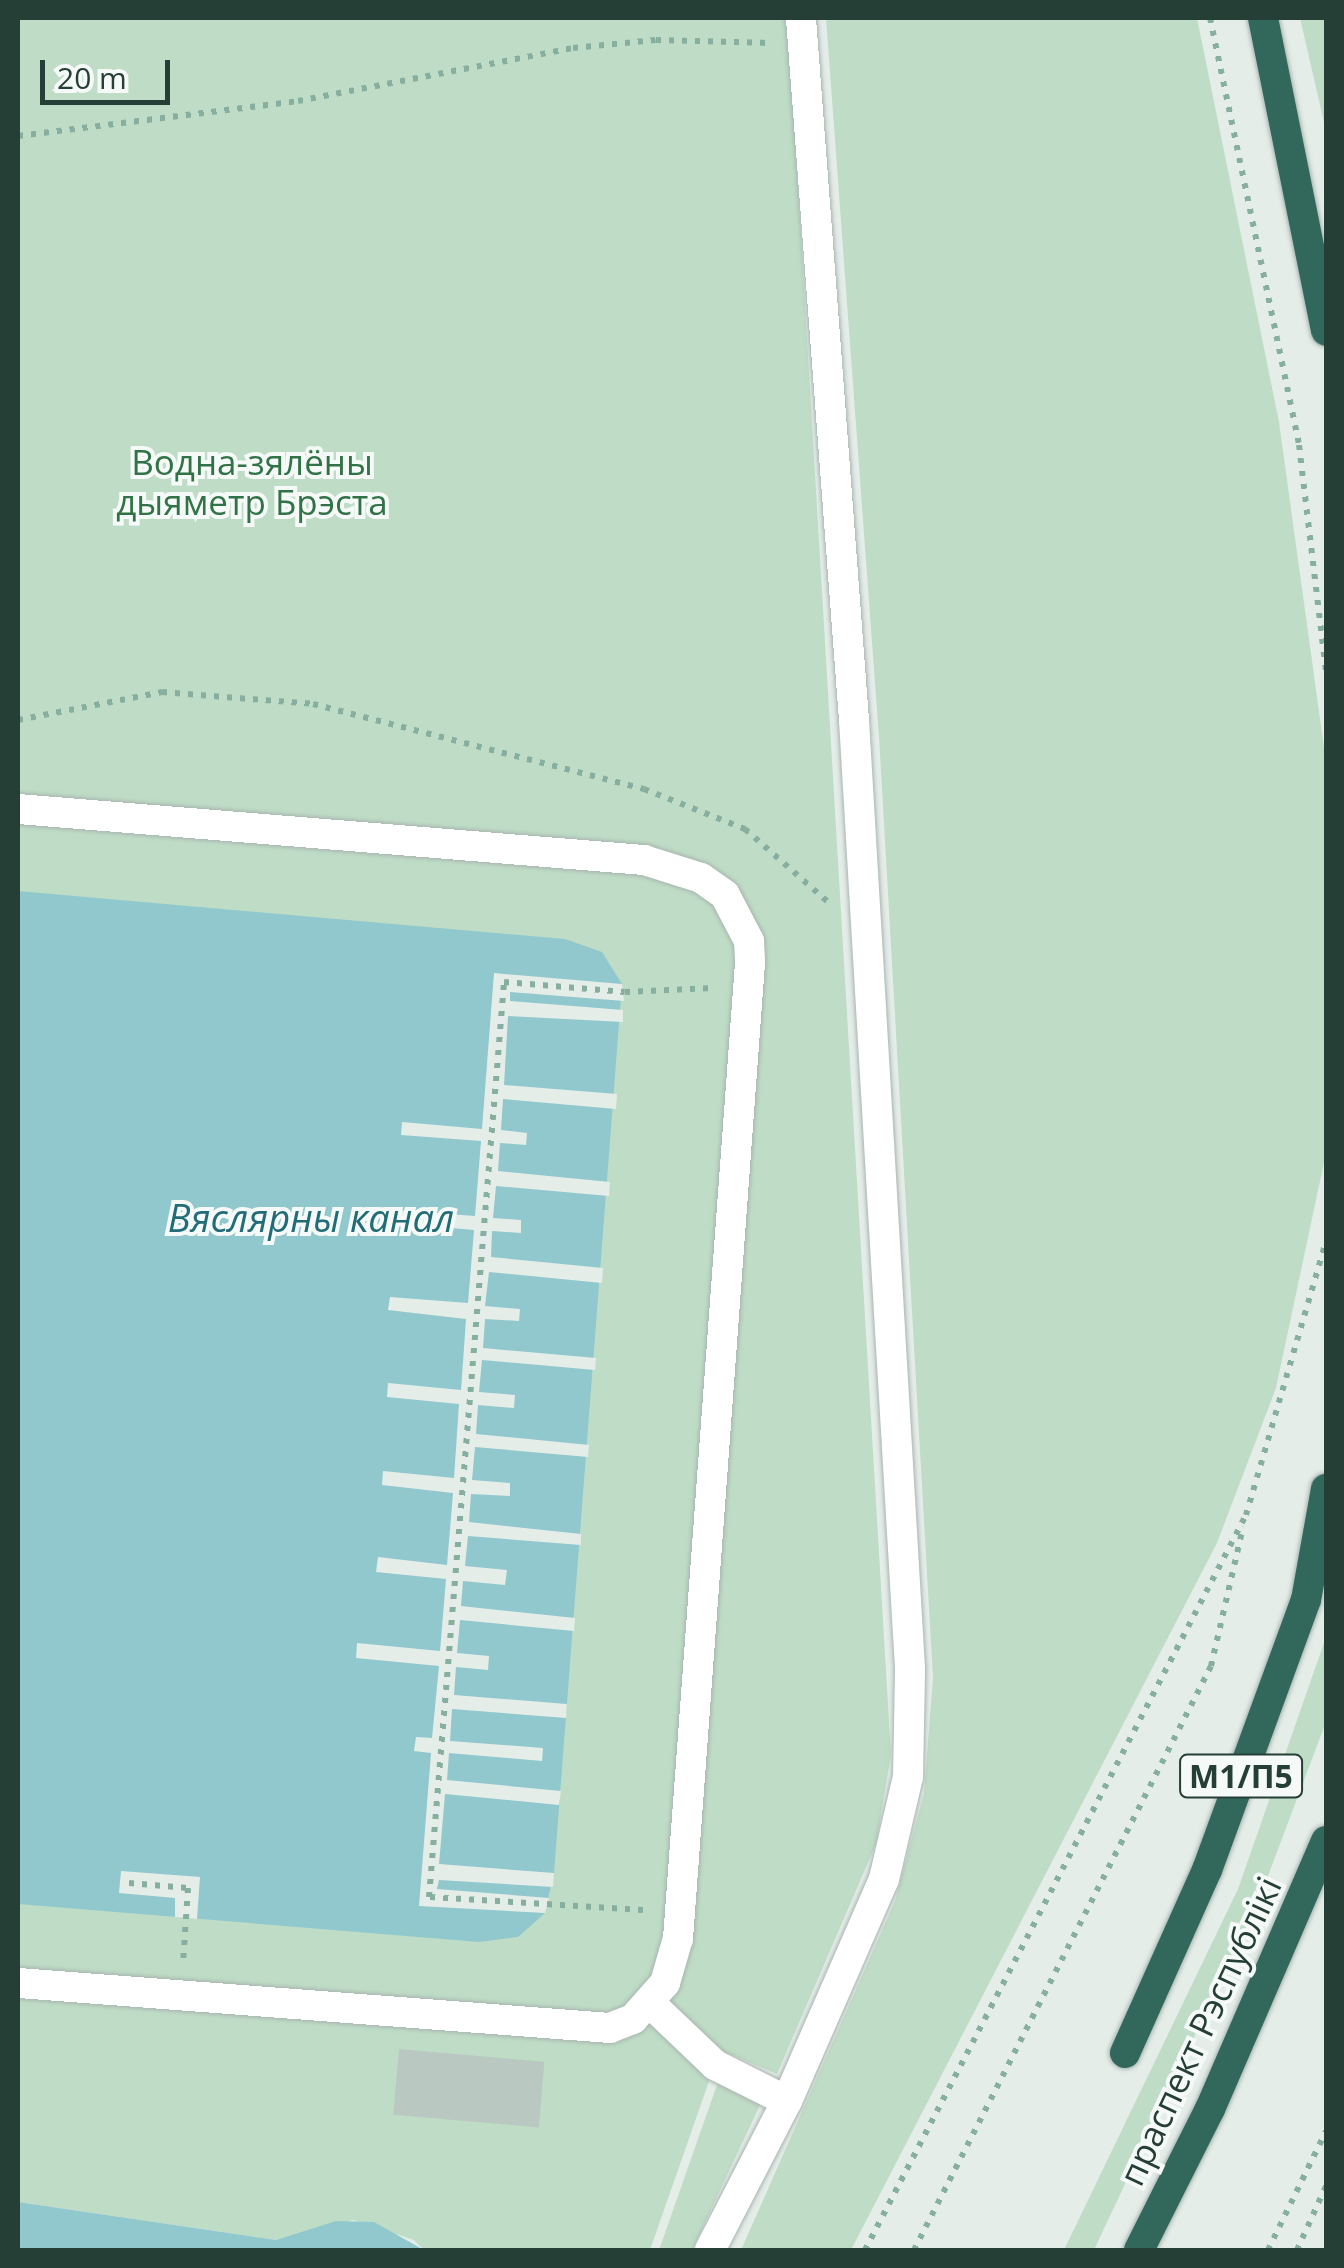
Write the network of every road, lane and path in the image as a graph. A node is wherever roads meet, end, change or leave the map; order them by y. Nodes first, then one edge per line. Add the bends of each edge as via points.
1 (1210, 18) edge
2 (1263, 18) edge
3 (802, 31) edge
4 (18, 136) edge
5 (1326, 332) edge
6 (1326, 671) edge
7 (18, 720) edge
8 (18, 810) edge
9 (867, 935) junction
10 (678, 985) dead end
11 (1326, 1240) edge
12 (1326, 1489) edge
13 (1246, 1515) junction
14 (1326, 1842) edge
15 (129, 1883) dead end
16 (605, 1907) dead end
17 (186, 1922) dead end
18 (18, 1983) edge
19 (650, 2003) junction
20 (1125, 2053) dead end
21 (787, 2100) junction
22 (1326, 2131) edge
23 (1326, 2186) edge
24 (710, 2250) edge
25 (865, 2250) edge
26 (914, 2250) edge
27 (1139, 2250) edge
28 (1268, 2250) edge
29 (1297, 2250) edge

1 - 6 path via 1299,445
2 - 5 highway
3 - 4 path via 573,48 298,101
3 - 9 lane
7 - 9 path via 162,692 313,704 644,789 745,829
8 - 19 lane via 644,860 702,878 740,918 750,963 678,1938 665,1983
9 - 21 lane via 909,1650 908,1777 884,1880
10 - 16 path via 625,992 504,982 429,1897
11 - 13 path
12 - 20 highway, праспект Рэспублікі / М1/П5 via 1306,1600 1207,1870
13 - 25 path
13 - 26 path via 1211,1666
14 - 27 highway, праспект Рэспублікі / М1/П5 via 1210,2109
15 - 17 path via 188,1888
18 - 19 lane via 579,2028 610,2028
19 - 21 lane via 715,2065
21 - 24 lane
22 - 28 path
23 - 29 path

